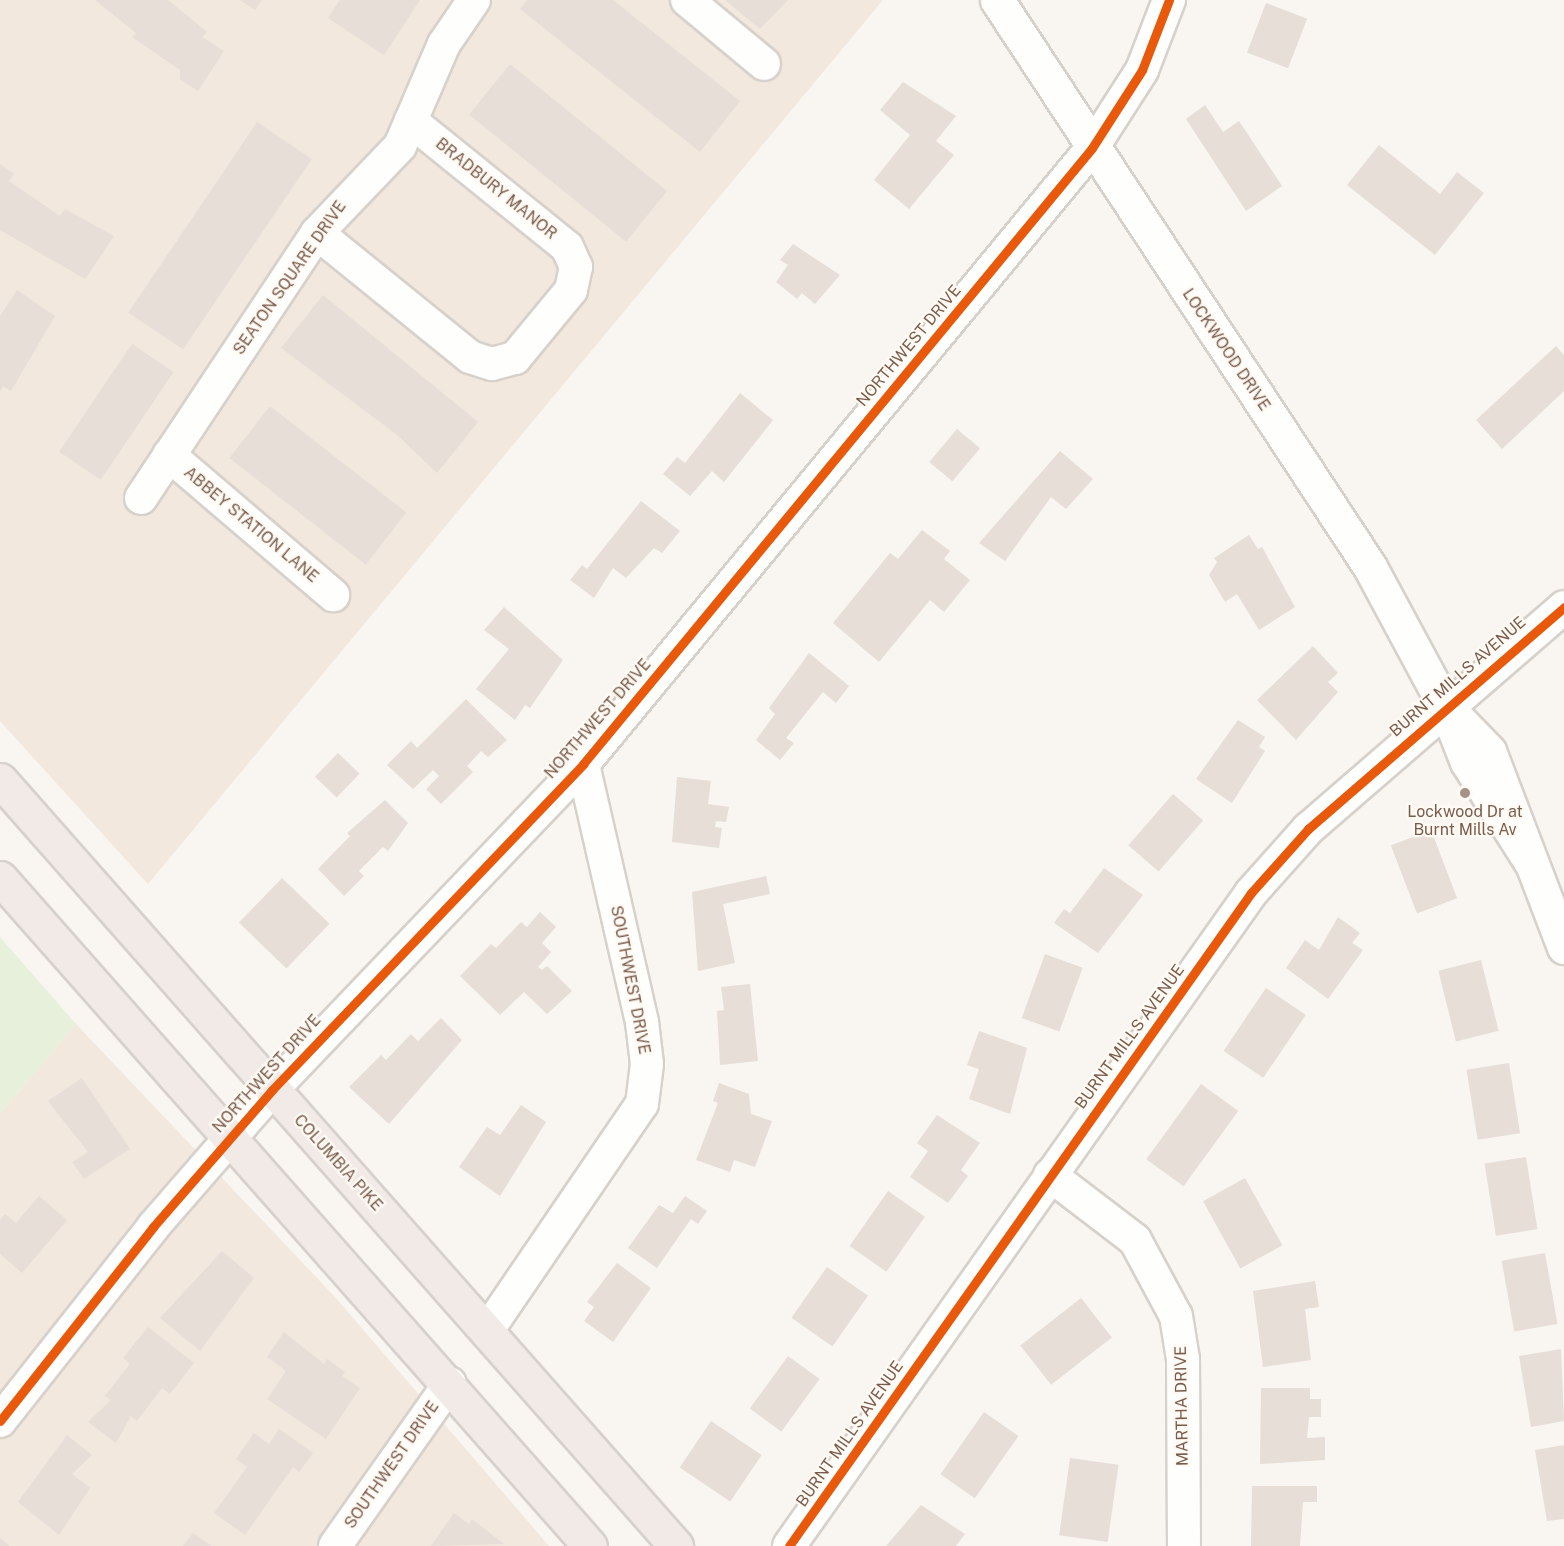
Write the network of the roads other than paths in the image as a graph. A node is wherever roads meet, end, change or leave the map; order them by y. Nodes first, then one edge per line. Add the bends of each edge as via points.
1 (474, 0) edge
2 (687, 0) edge
3 (997, 0) edge
4 (1169, 0) edge
5 (764, 64) dead end
6 (411, 121) junction
7 (1092, 148) junction
8 (317, 233) junction
9 (169, 455) junction
10 (141, 498) dead end
11 (333, 594) dead end
12 (1564, 607) edge
13 (1445, 706) junction
14 (583, 764) junction
15 (0, 780) edge
16 (0, 878) edge
17 (1564, 947) edge
18 (272, 1090) junction
19 (230, 1138) junction
20 (1050, 1175) junction
21 (487, 1331) junction
22 (450, 1383) junction
23 (0, 1421) edge
24 (335, 1546) edge
25 (590, 1546) edge
26 (676, 1546) edge
27 (789, 1546) edge
28 (1184, 1546) edge

1 - 6 street, SEATON SQUARE DRIVE via 444,44
2 - 5 street
3 - 7 street, LOCKWOOD DRIVE
4 - 7 street, NORTHWEST DRIVE via 1142,70
6 - 8 street, SEATON SQUARE DRIVE via 400,146
6 - 8 street, BRADBURY MANOR via 567,247 576,267 571,290 515,358 492,364 470,357
7 - 13 street, LOCKWOOD DRIVE via 1370,567
7 - 14 street, NORTHWEST DRIVE
8 - 9 street, SEATON SQUARE DRIVE
9 - 10 street, SEATON SQUARE DRIVE
9 - 11 street, ABBEY STATION LANE
12 - 13 street, BURNT MILLS AVENUE
13 - 17 street, LOCKWOOD DRIVE via 1489,751
13 - 20 street, BURNT MILLS AVENUE via 1308,829 1251,893
14 - 18 street, NORTHWEST DRIVE
14 - 21 street, SOUTHWEST DRIVE via 642,1022 647,1064 642,1104
15 - 18 highway, COLUMBIA PIKE
16 - 19 highway
18 - 19 street, NORTHWEST DRIVE
18 - 21 highway, COLUMBIA PIKE
19 - 22 highway
19 - 23 street, NORTHWEST DRIVE
20 - 27 street, BURNT MILLS AVENUE
20 - 28 street, MARTHA DRIVE via 1135,1240 1176,1316 1183,1359
21 - 26 highway, COLUMBIA PIKE
22 - 24 street, SOUTHWEST DRIVE
22 - 25 highway

